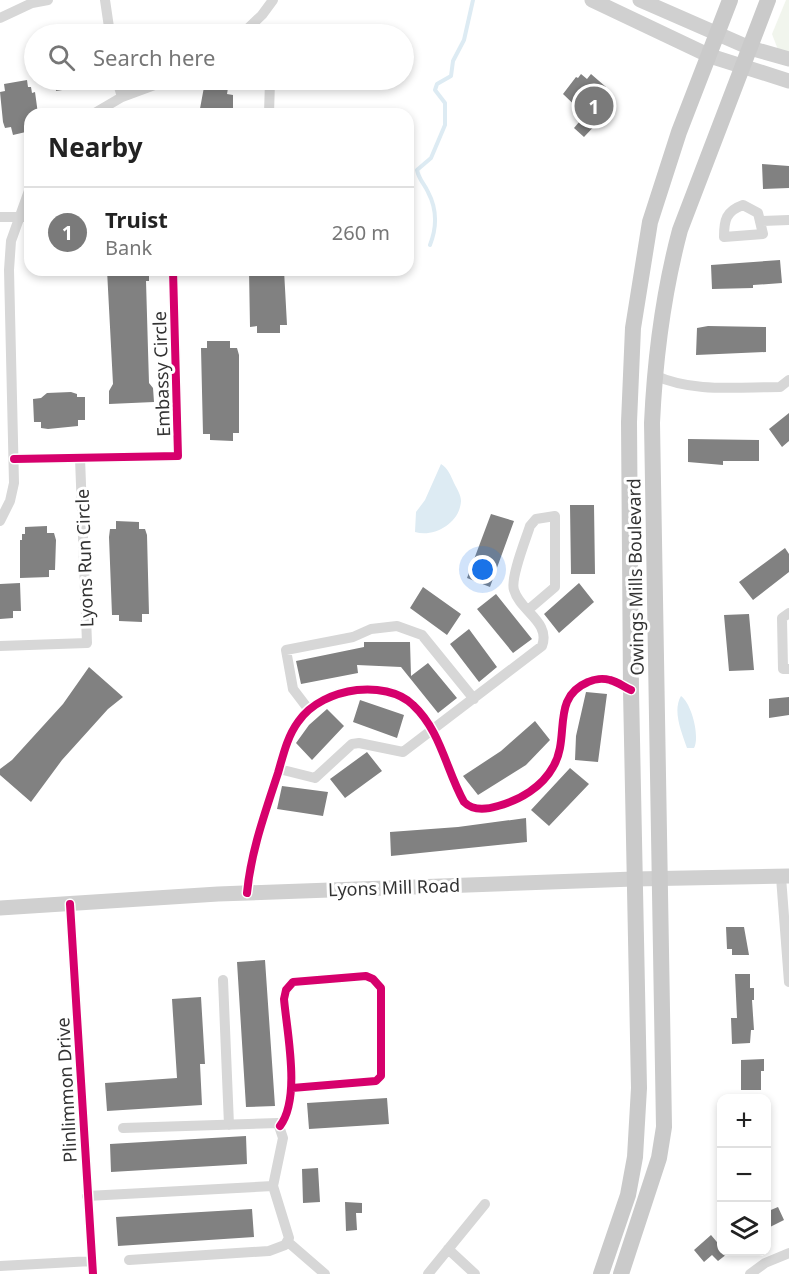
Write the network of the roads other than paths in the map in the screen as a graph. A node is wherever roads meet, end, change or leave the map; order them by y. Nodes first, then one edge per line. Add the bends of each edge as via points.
1 (48, 0) edge
2 (105, 0) edge
3 (273, 0) edge
4 (592, 0) edge
5 (640, 0) edge
6 (730, 0) edge
7 (768, 0) edge
8 (0, 18) edge
9 (109, 24) edge
10 (253, 24) edge
11 (717, 33) junction
12 (750, 48) junction
13 (710, 56) junction
14 (789, 58) edge
15 (742, 68) junction
16 (789, 81) edge
17 (120, 90) edge
18 (141, 90) edge
19 (270, 90) edge
20 (122, 97) junction
21 (103, 108) edge
22 (269, 108) edge
23 (24, 202) edge
24 (0, 217) edge
25 (18, 217) junction
26 (24, 217) edge
27 (789, 220) edge
28 (762, 221) dead end
29 (173, 276) edge
30 (654, 375) junction
31 (789, 380) edge
32 (80, 458) junction
33 (14, 459) junction
34 (0, 521) edge
35 (528, 610) junction
36 (789, 613) edge
37 (0, 646) edge
38 (789, 669) edge
39 (631, 690) junction
40 (474, 699) junction
41 (309, 710) junction
42 (432, 731) junction
43 (279, 769) junction
44 (785, 877) edge
45 (634, 879) junction
46 (660, 879) junction
47 (247, 892) junction
48 (70, 904) junction
49 (0, 908) edge
50 (223, 980) dead end
51 (789, 982) edge
52 (291, 1088) junction
53 (229, 1125) junction
54 (280, 1126) junction
55 (123, 1128) dead end
56 (273, 1186) junction
57 (87, 1196) junction
58 (485, 1204) dead end
59 (288, 1242) junction
60 (448, 1250) junction
61 (789, 1252) edge
62 (129, 1260) dead end
63 (92, 1261) junction
64 (0, 1266) edge
65 (430, 1273) edge
66 (93, 1274) edge
67 (325, 1274) edge
68 (475, 1274) edge
69 (601, 1274) edge
70 (621, 1274) edge
71 (750, 1274) edge

1 - 8 street
2 - 9 street
3 - 10 street
4 - 13 main road
5 - 11 main road
6 - 11 main road, Owings Mills Boulevard
7 - 12 main road, Owings Mills Boulevard
11 - 12 main road
11 - 13 main road, Owings Mills Boulevard
12 - 14 main road
12 - 15 main road, Owings Mills Boulevard
13 - 15 main road
13 - 39 main road, Owings Mills Boulevard via 679,132 650,222 633,328
15 - 16 main road
15 - 30 main road, Owings Mills Boulevard via 680,230
17 - 20 street
18 - 20 street
19 - 22 street
20 - 21 street
23 - 25 street
24 - 25 street
25 - 26 street
25 - 33 street via 11,240 9,270
27 - 28 street
29 - 32 street, Embassy Circle via 178,456
30 - 31 street via 694,387 780,387
30 - 46 main road, Owings Mills Boulevard
32 - 33 street, Embassy Circle
32 - 37 street, Lyons Run Circle via 87,643
33 - 34 street via 10,501
35 - 35 street via 514,591 514,579 531,526 536,519 555,516 555,587
35 - 40 street via 544,633 542,646
36 - 38 street via 782,618 783,669
39 - 42 street via 602,679 583,684 570,693 564,705 561,745 554,767 527,794 493,808 470,808 464,801
39 - 45 main road, Owings Mills Boulevard
40 - 41 street via 422,635 385,626 353,637 286,650 293,689
40 - 42 street
41 - 42 street via 335,694 366,689 386,691 412,704
41 - 43 street via 290,736
42 - 43 street via 403,752 352,744 315,778
43 - 47 street via 250,859
44 - 46 main road, Lyons Mill Road
44 - 51 street
45 - 46 main road, Lyons Mill Road
45 - 47 main road, Lyons Mill Road
45 - 69 main road, Owings Mills Boulevard via 639,1088 635,1157 628,1195
46 - 70 main road, Owings Mills Boulevard via 664,1127 659,1158
47 - 48 main road, Lyons Mill Road
48 - 49 main road, Lyons Mill Road
48 - 57 street, Plinlimmon Drive
50 - 53 street
52 - 52 street via 286,990 293,982 316,978 373,979 381,988 381,1076 376,1081
52 - 54 street via 286,1118
53 - 54 street
53 - 55 street
54 - 56 street via 283,1138
56 - 57 street
56 - 59 street
57 - 63 street, Plinlimmon Drive
58 - 60 street
59 - 62 street via 269,1251
59 - 67 street
60 - 65 street
60 - 68 street
61 - 71 street
63 - 64 street
63 - 66 street, Plinlimmon Drive

